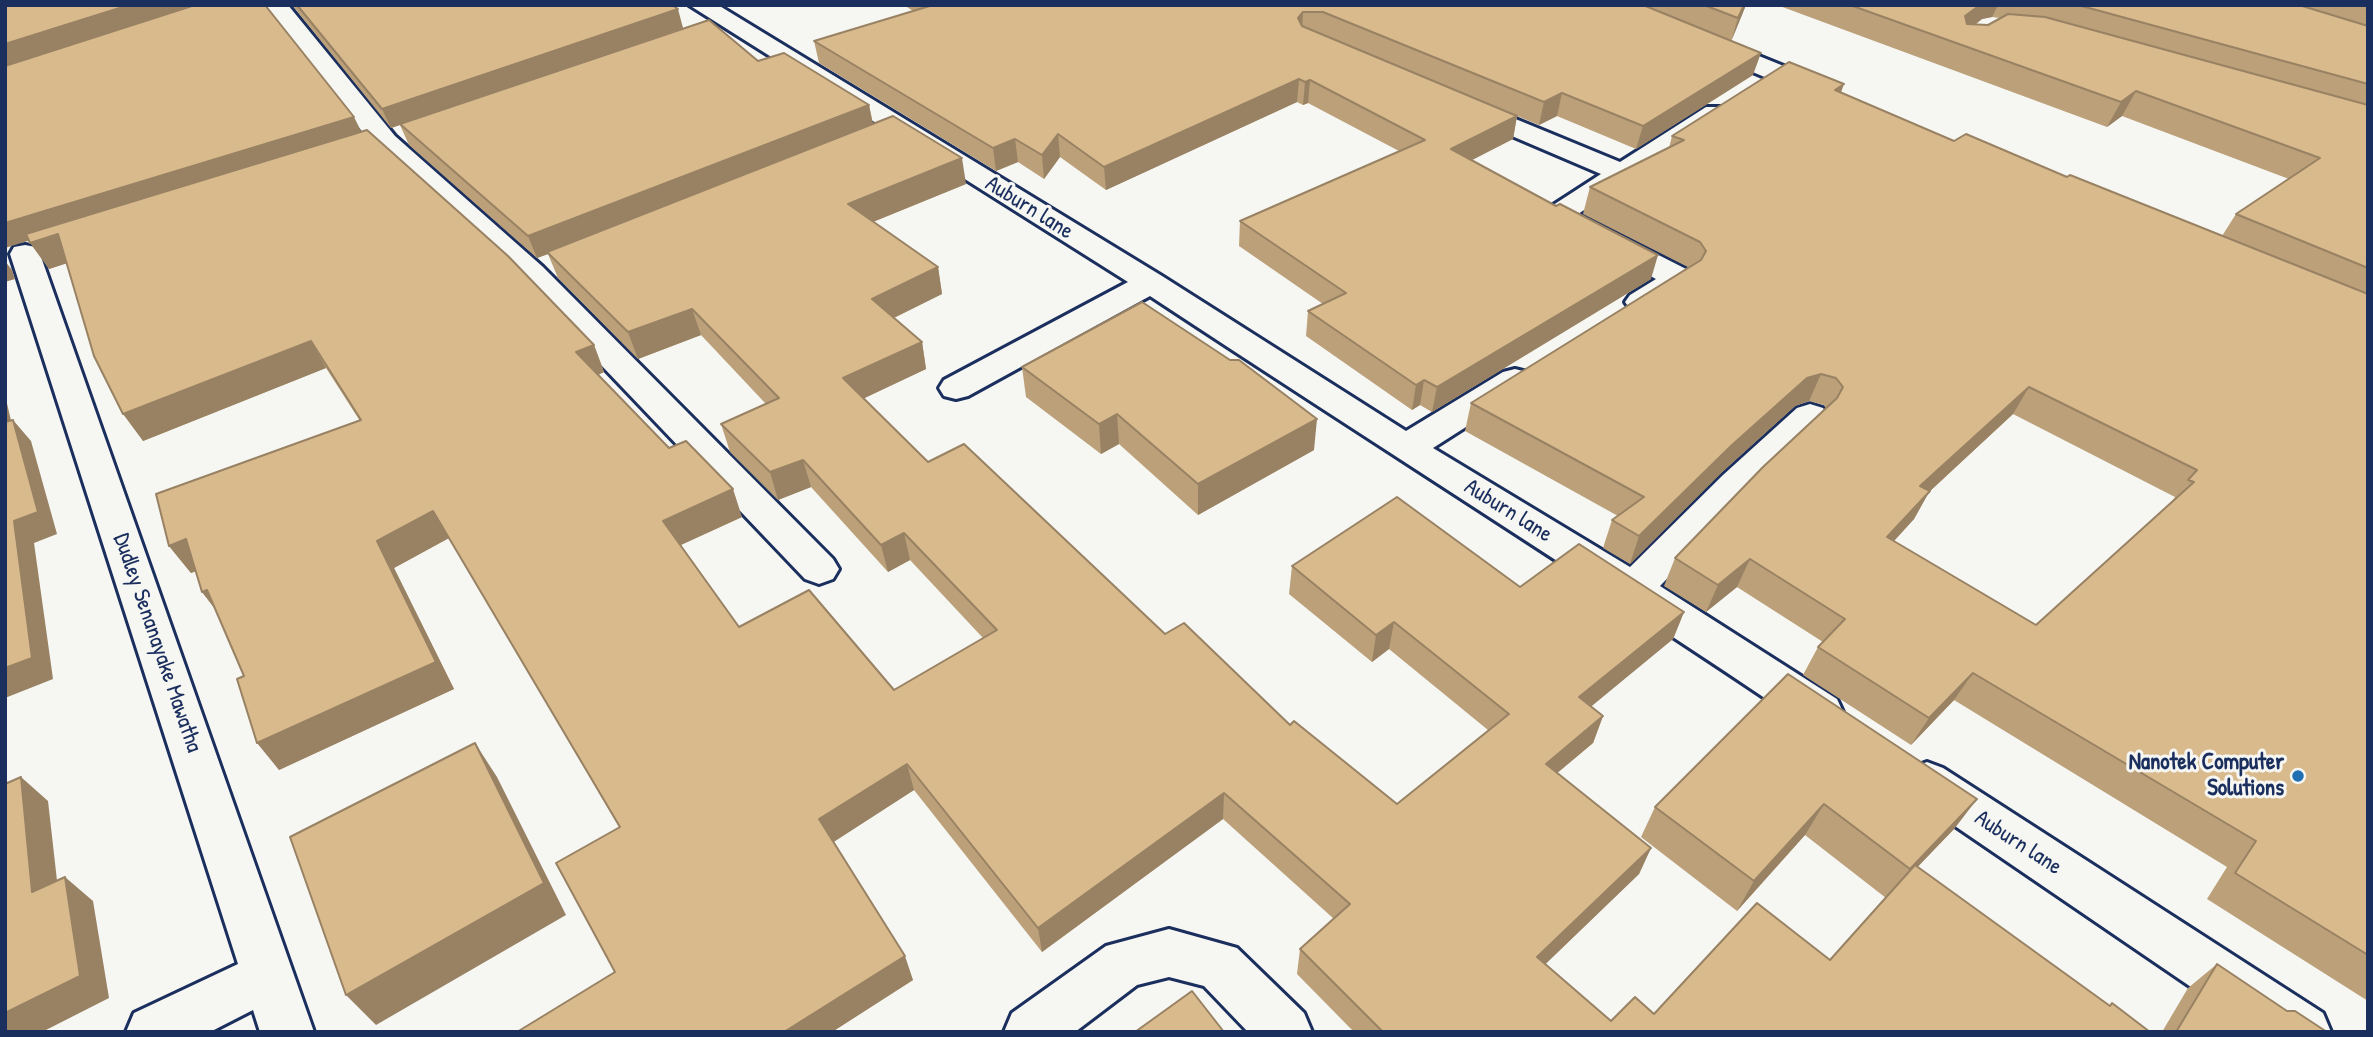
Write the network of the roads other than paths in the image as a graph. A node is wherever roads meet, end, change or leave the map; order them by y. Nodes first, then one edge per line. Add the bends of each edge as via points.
1 (275, 5) edge
2 (1612, 5) edge
3 (709, 21) edge
4 (1779, 73) junction
5 (1447, 99) edge
6 (1843, 100) edge
7 (899, 128) junction
8 (863, 143) edge
9 (1621, 172) junction
10 (28, 253) edge
11 (1151, 283) junction
12 (1620, 315) edge
13 (1537, 367) edge
14 (956, 388) dead end
15 (1810, 416) dead end
16 (1406, 448) junction
17 (819, 569) dead end
18 (1633, 588) junction
19 (1853, 733) edge
20 (1899, 764) edge
21 (271, 975) junction
22 (153, 1032) edge
23 (287, 1032) edge
24 (1031, 1032) edge
25 (1285, 1032) edge
26 (2304, 1032) edge

1 - 17 street via 384,141 545,269
2 - 4 street
3 - 7 street, Auburn lane
4 - 6 street
4 - 9 street
5 - 9 street
7 - 8 street
7 - 11 street, Auburn lane
9 - 12 street via 1557,215 1679,278
10 - 21 street, Dudley Senanayake Mawatha
11 - 14 street
11 - 16 street, Auburn lane
13 - 16 street
15 - 18 street
16 - 18 street, Auburn lane
18 - 19 street, Auburn lane
20 - 26 street, Auburn lane
21 - 22 street
21 - 23 street, Dudley Senanayake Mawatha
24 - 25 street via 1124,962 1169,953 1219,965

